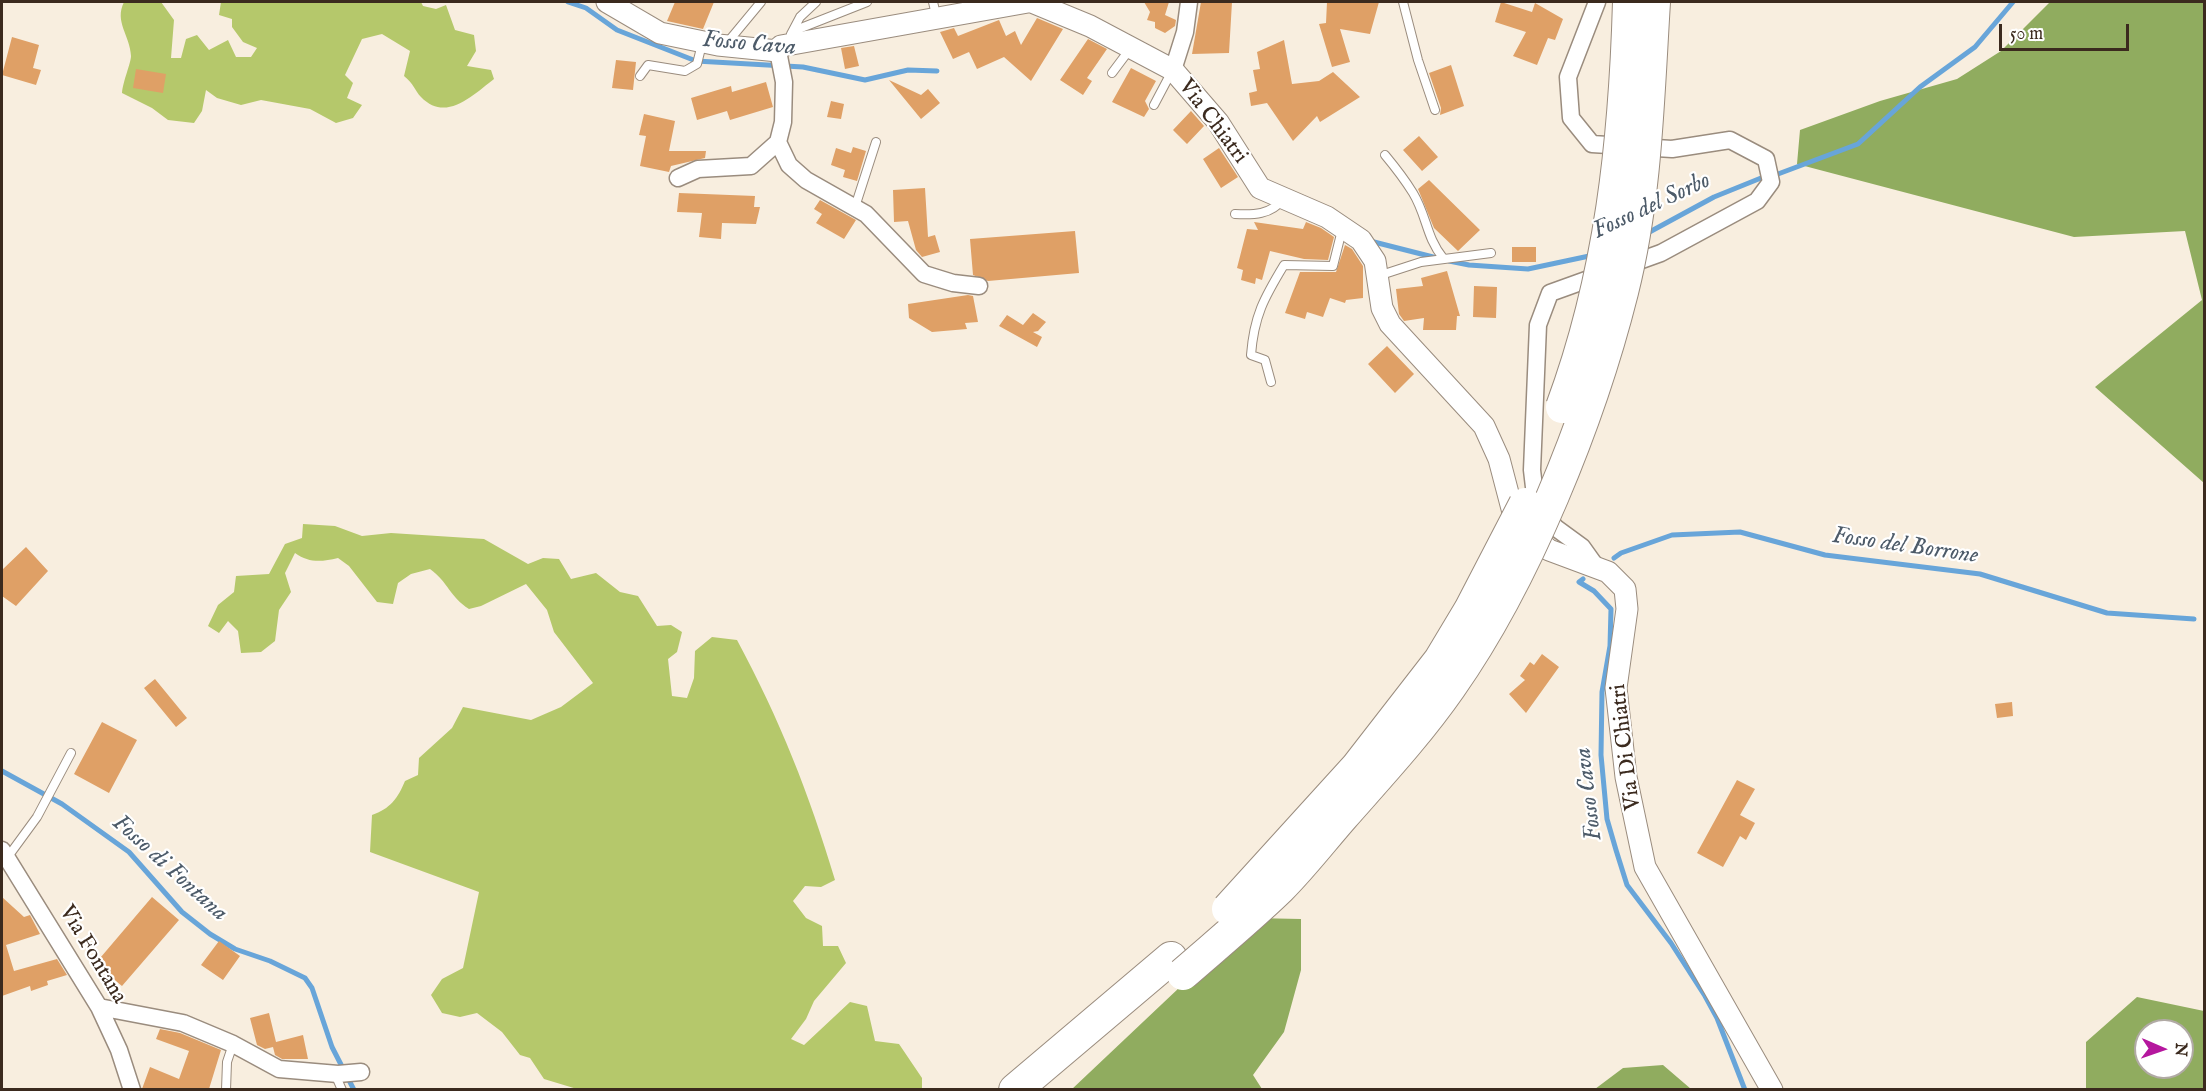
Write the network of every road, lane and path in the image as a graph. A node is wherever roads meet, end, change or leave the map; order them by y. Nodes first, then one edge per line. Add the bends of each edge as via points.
1 (608, 2) edge
2 (761, 2) edge
3 (816, 2) edge
4 (867, 2) edge
5 (1030, 2) edge
6 (1190, 2) edge
7 (1403, 2) edge
8 (1597, 2) edge
9 (1629, 2) edge
10 (1654, 2) edge
11 (935, 10) edge
12 (725, 46) junction
13 (701, 47) junction
14 (781, 48) junction
15 (1131, 48) junction
16 (1173, 70) junction
17 (1112, 73) dead end
18 (640, 76) dead end
19 (1154, 105) dead end
20 (1435, 110) dead end
21 (778, 142) junction
22 (876, 142) dead end
23 (1385, 155) dead end
24 (678, 178) dead end
25 (1284, 198) junction
26 (855, 207) junction
27 (1235, 214) dead end
28 (1343, 226) junction
29 (1491, 253) dead end
30 (1442, 258) junction
31 (1377, 269) junction
32 (979, 286) dead end
33 (1271, 382) dead end
34 (1597, 568) junction
35 (71, 753) dead end
36 (4, 854) edge
37 (1177, 966) junction
38 (99, 1007) junction
39 (233, 1044) junction
40 (358, 1072) dead end
41 (338, 1079) edge
42 (132, 1089) edge
43 (226, 1089) edge
44 (1015, 1089) edge
45 (1044, 1089) edge
46 (1772, 1089) edge

1 - 13 street, Via Chiatri via 660,33
2 - 12 lane
3 - 14 lane via 800,16
4 - 14 lane via 801,28
5 - 11 street, Via Chiatri
5 - 15 street, Via Chiatri via 1090,26
6 - 16 street
7 - 20 lane
8 - 34 street via 1568,77 1571,118 1592,144 1672,149 1730,140 1766,159 1771,182 1757,201 1661,253 1550,293 1538,325 1532,470 1536,504 1556,528 1582,547
9 - 37 highway, bridge via 1624,120 1609,236 1574,375 1524,506 1470,610 1407,705 1294,839
10 - 37 highway, bridge via 1646,131 1636,219 1622,291 1581,418 1518,569 1485,634 1408,742 1280,888
11 - 14 street, Via Chiatri
12 - 13 street, Via Chiatri
12 - 14 street, Via Chiatri
13 - 18 lane via 697,64 685,71 648,65
14 - 21 street via 783,122
15 - 16 street, Via Chiatri
15 - 17 lane
16 - 19 lane
16 - 25 street, Via Chiatri via 1218,122 1260,188
21 - 24 street via 751,166 698,169
21 - 26 street via 789,165 806,180
22 - 26 lane
23 - 30 lane via 1413,194 1426,220 1431,243
25 - 27 lane via 1277,207 1256,216
25 - 28 street, Via Chiatri
26 - 32 street via 924,274
28 - 31 street, Via Chiatri via 1360,240
28 - 33 lane via 1333,266 1284,265 1269,290 1253,325 1251,355 1265,360
29 - 30 lane
30 - 31 lane
31 - 34 street, Via Di Chiatri via 1382,308 1390,324 1484,426 1499,459 1515,520 1550,549
34 - 46 street, Via Di Chiatri via 1608,572 1625,589 1627,609 1616,688 1626,777 1645,867
35 - 36 lane via 44,804
36 - 38 street, Via Fontana
37 - 44 highway
37 - 45 highway
38 - 39 street via 183,1023
38 - 42 street, Via Fontana
39 - 41 street via 279,1069
39 - 43 lane via 227,1062
40 - 41 street

